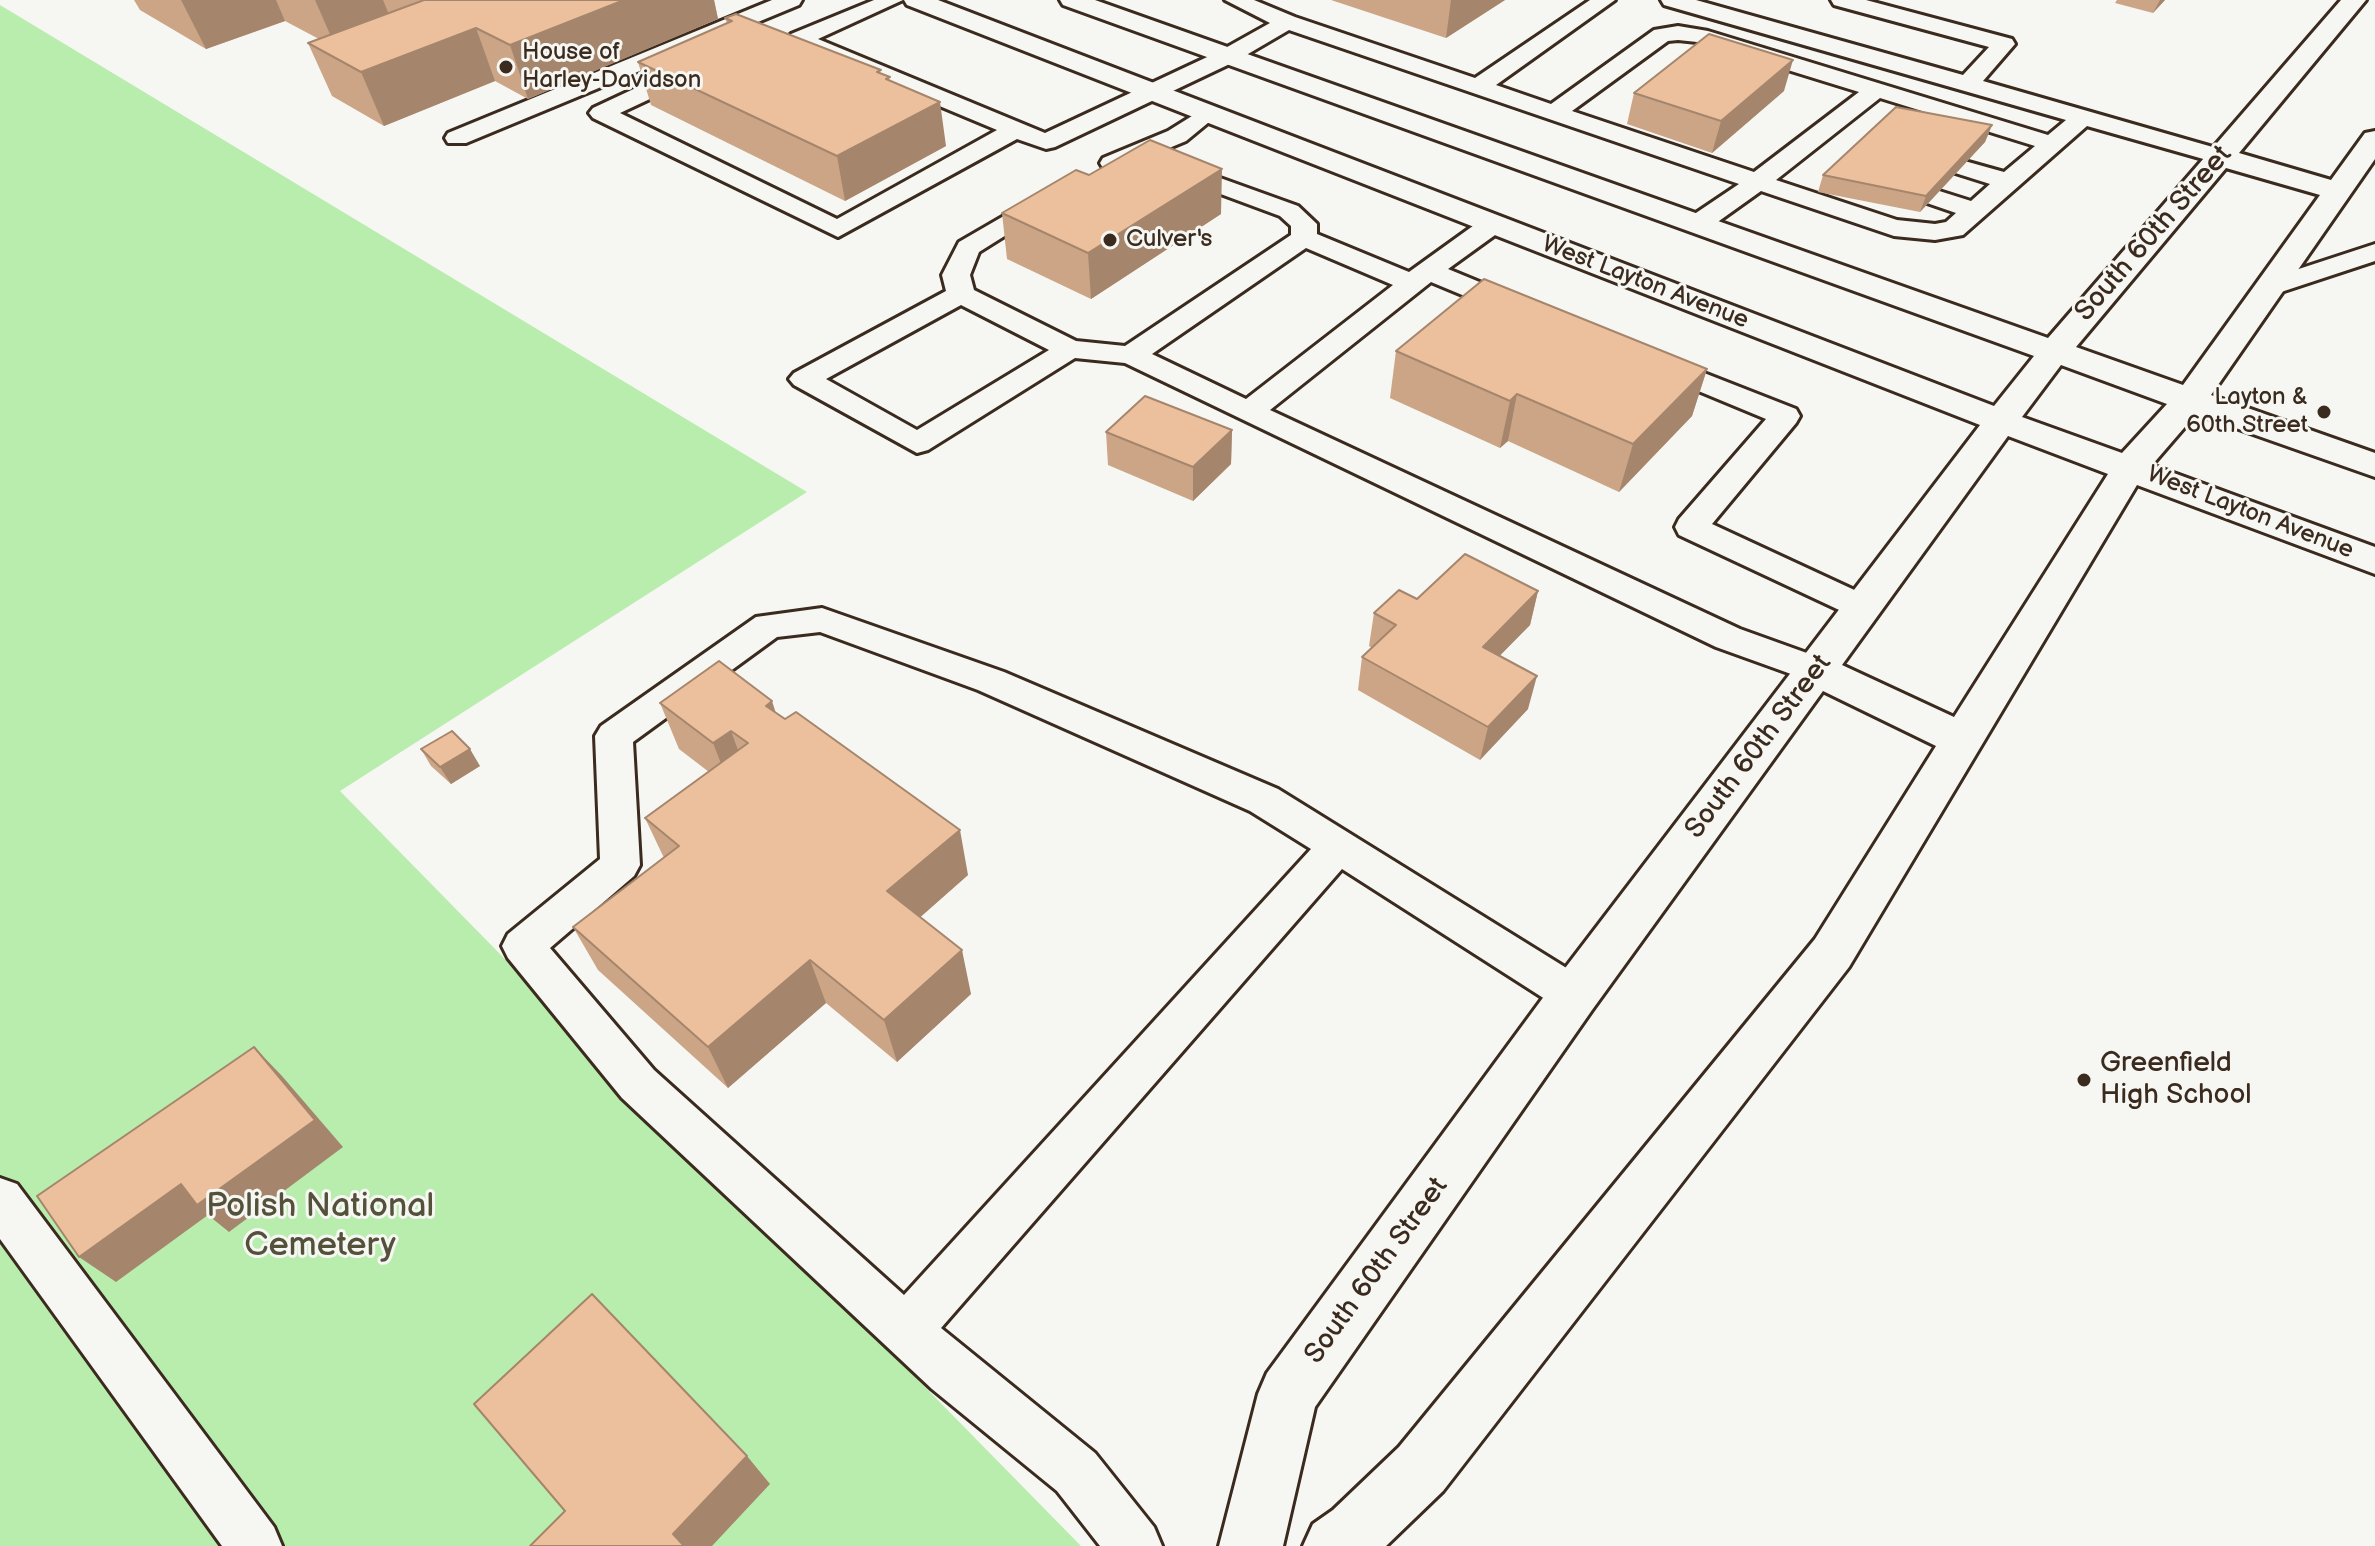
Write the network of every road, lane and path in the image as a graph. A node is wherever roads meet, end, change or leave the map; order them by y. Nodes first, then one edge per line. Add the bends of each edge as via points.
1 (723, 0) edge
2 (791, 0) edge
3 (892, 0) edge
4 (916, 0) edge
5 (1072, 0) edge
6 (1236, 0) edge
7 (1604, 0) edge
8 (1673, 0) edge
9 (1842, 0) edge
10 (2354, 0) edge
11 (758, 14) junction
12 (1287, 22) junction
13 (799, 39) junction
14 (768, 45) edge
15 (1228, 56) junction
16 (710, 63) edge
17 (1968, 84) junction
18 (1478, 87) junction
19 (1876, 90) junction
20 (1154, 93) junction
21 (1208, 113) junction
22 (1552, 114) junction
23 (2083, 117) junction
24 (1824, 129) junction
25 (1015, 130) junction
26 (457, 138) dead end
27 (1854, 138) dead end
28 (2375, 139) edge
29 (2053, 144) junction
30 (1791, 156) junction
31 (2221, 157) junction
32 (1815, 163) dead end
33 (1961, 167) edge
34 (2009, 182) junction
35 (1754, 183) junction
36 (1085, 189) junction
37 (2338, 191) junction
38 (1933, 197) edge
39 (1975, 211) junction
40 (1493, 224) junction
41 (1696, 225) junction
42 (1304, 238) junction
43 (2375, 252) edge
44 (1420, 277) junction
45 (2269, 288) junction
46 (961, 294) junction
47 (1542, 318) edge
48 (1070, 349) junction
49 (1628, 352) edge
50 (2053, 353) junction
51 (1131, 355) junction
52 (2190, 400) junction
53 (1249, 412) junction
54 (2001, 421) junction
55 (2375, 466) edge
56 (2130, 467) junction
57 (2375, 561) edge
58 (1864, 608) junction
59 (1816, 670) junction
60 (1963, 740) junction
61 (1338, 846) junction
62 (1574, 995) junction
63 (0, 1200) edge
64 (906, 1330) junction
65 (1349, 1541) edge
66 (255, 1546) edge
67 (1135, 1546) edge
68 (1251, 1546) edge

1 - 11 lane
2 - 11 lane
3 - 13 lane
4 - 20 main road, West Layton Avenue
5 - 15 main road
6 - 12 lane
7 - 18 lane
8 - 17 lane
9 - 17 lane via 2004,44
10 - 31 main road, South 60th Street
11 - 26 lane
12 - 15 lane
12 - 18 lane
13 - 14 lane
13 - 25 lane
15 - 20 lane
15 - 41 main road
16 - 25 lane via 601,113 838,229
17 - 23 lane
18 - 22 lane
19 - 22 lane via 1678,33 1662,35
19 - 24 lane
19 - 29 lane
20 - 21 main road, West Layton Avenue
20 - 25 lane via 1046,142
21 - 36 lane via 1177,136 1128,153
21 - 40 main road, West Layton Avenue
22 - 35 lane
23 - 29 lane
23 - 31 lane
24 - 27 lane
24 - 30 lane
28 - 37 main road
29 - 34 lane
30 - 32 lane
30 - 35 lane
31 - 37 main road
31 - 50 main road, South 60th Street
33 - 34 lane
34 - 39 lane
35 - 39 lane via 1894,228 1954,229
35 - 41 lane
36 - 42 lane via 1138,168 1178,168 1289,211 1304,224
36 - 46 lane via 1053,218 1006,225 968,248 956,275
37 - 45 main road
38 - 39 lane
40 - 44 lane
40 - 54 main road, West Layton Avenue
41 - 50 main road
42 - 44 lane
42 - 51 lane
43 - 45 lane
44 - 47 lane
44 - 53 lane
45 - 52 main road
46 - 48 lane
46 - 48 lane via 804,379 917,443
48 - 51 lane
49 - 58 lane via 1785,416 1691,527
50 - 52 main road
50 - 54 main road, South 60th Street
51 - 53 lane
52 - 55 main road
52 - 56 main road
53 - 59 lane via 1728,638
54 - 56 main road, West Layton Avenue
54 - 58 main road, South 60th Street
56 - 57 main road, West Layton Avenue
56 - 60 main road
58 - 59 main road, South 60th Street
59 - 60 main road
59 - 62 main road, South 60th Street
60 - 65 main road via 1832,953 1421,1469
61 - 62 lane
61 - 64 lane
61 - 64 lane via 1264,800 991,681 822,620 768,626 614,736 620,865 523,946 638,1084
62 - 68 main road, South 60th Street via 1288,1394
63 - 66 lane
64 - 67 lane via 1076,1472

